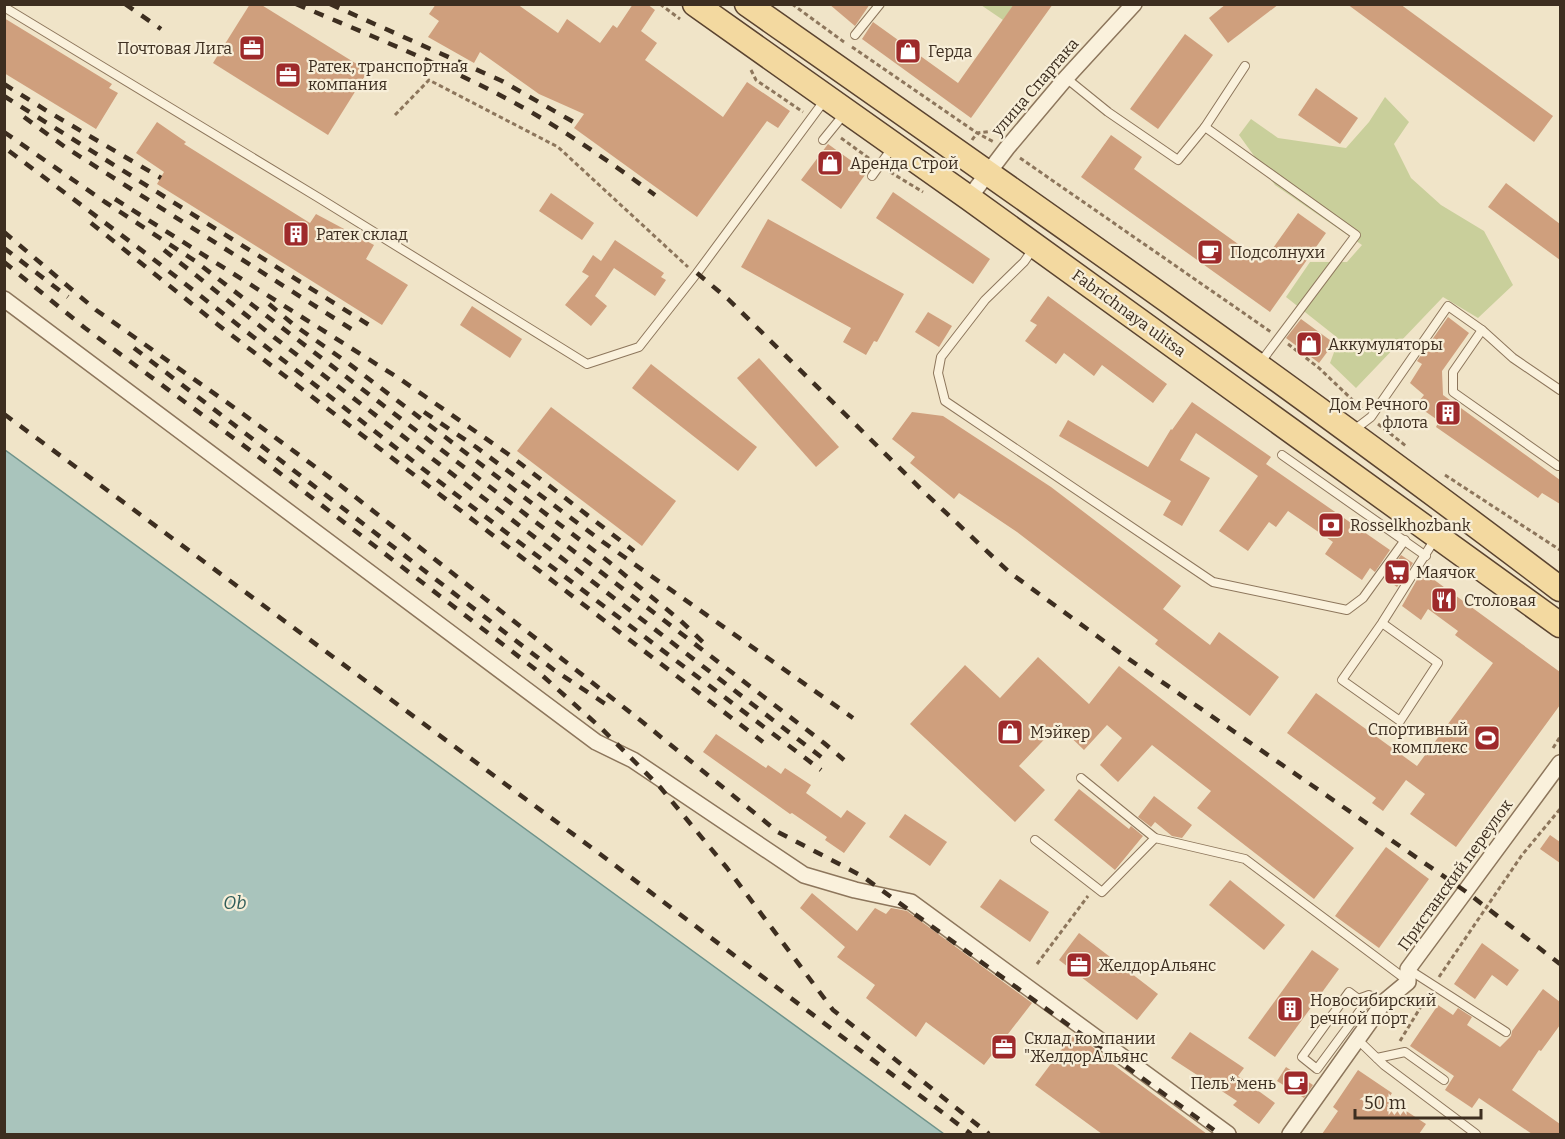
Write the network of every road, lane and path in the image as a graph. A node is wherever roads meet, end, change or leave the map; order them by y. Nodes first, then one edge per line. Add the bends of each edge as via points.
1 (695, 4) edge
2 (747, 4) edge
3 (792, 4) edge
4 (879, 4) edge
5 (1134, 4) edge
6 (4, 7) edge
7 (855, 35) dead end
8 (1245, 66) dead end
9 (1066, 78) junction
10 (827, 97) junction
11 (846, 111) junction
12 (395, 115) dead end
13 (1205, 128) junction
14 (1003, 129) dead end
15 (977, 133) junction
16 (823, 140) dead end
17 (894, 145) junction
18 (1006, 148) junction
19 (961, 154) junction
20 (988, 173) junction
21 (872, 176) dead end
22 (969, 198) junction
23 (1035, 245) junction
24 (697, 273) junction
25 (4, 299) edge
26 (1482, 330) junction
27 (1280, 338) junction
28 (1258, 365) junction
29 (1560, 390) edge
30 (1371, 417) junction
31 (1351, 432) junction
32 (1406, 447) dead end
33 (1282, 455) dead end
34 (1560, 466) edge
35 (1443, 474) dead end
36 (1438, 535) junction
37 (1405, 540) junction
38 (1560, 550) edge
39 (1426, 556) junction
40 (1560, 589) edge
41 (1382, 623) junction
42 (1560, 625) edge
43 (1560, 764) edge
44 (1081, 778) dead end
45 (1560, 809) edge
46 (1155, 838) junction
47 (1035, 840) dead end
48 (1090, 893) dead end
49 (1037, 964) dead end
50 (1408, 975) junction
51 (1434, 985) junction
52 (1358, 999) junction
53 (1384, 1002) junction
54 (1506, 1032) dead end
55 (1357, 1039) junction
56 (1391, 1055) junction
57 (1377, 1058) junction
58 (1444, 1080) dead end
59 (1228, 1134) edge
60 (1290, 1134) edge
61 (1476, 1134) edge

1 - 10 main road, Fabrichnaya ulitsa
2 - 19 main road, Fabrichnaya ulitsa
3 - 15 path
4 - 7 lane
5 - 9 street, улица Спартака
6 - 24 lane via 587,364 639,347
8 - 13 lane
9 - 13 lane via 1178,160
9 - 18 street, улица Спартака
10 - 11 main road, Fabrichnaya ulitsa
10 - 24 lane
11 - 16 lane
11 - 17 main road, Fabrichnaya ulitsa
12 - 24 path via 429,80 558,147
13 - 27 lane via 1356,235
14 - 15 path
15 - 18 path
15 - 19 path
17 - 21 lane
17 - 22 main road, Fabrichnaya ulitsa
18 - 20 street, улица Спартака
18 - 27 path
19 - 20 main road, Fabrichnaya ulitsa
20 - 22 street, улица Спартака
20 - 28 main road, Fabrichnaya ulitsa
22 - 23 main road, Fabrichnaya ulitsa
23 - 36 main road, Fabrichnaya ulitsa
23 - 37 lane via 941,357 939,373 945,401 1213,582 1347,610 1363,598
25 - 59 street via 596,742 633,760 804,874 911,902
26 - 29 lane
26 - 30 lane via 1448,306
26 - 34 lane via 1453,372 1453,392
27 - 28 lane
27 - 30 path
28 - 31 main road, Fabrichnaya ulitsa
30 - 31 lane
30 - 32 path
31 - 40 main road, Fabrichnaya ulitsa
33 - 37 lane
35 - 38 path
36 - 39 lane
36 - 42 main road, Fabrichnaya ulitsa
37 - 39 lane
39 - 41 lane
41 - 41 lane via 1438,663 1400,722 1342,680
43 - 50 street, Пристанский переулок
44 - 46 lane
45 - 51 path via 1522,855
46 - 47 lane via 1102,892
46 - 50 lane via 1245,859
48 - 49 path
50 - 51 lane
50 - 53 street, Пристанский переулок
51 - 54 lane
51 - 56 path
52 - 52 lane via 1365,1004 1317,1068 1302,1057 1349,992
52 - 53 lane via 1369,995
53 - 55 street, Пристанский переулок
55 - 57 lane
55 - 60 street, Пристанский переулок
56 - 57 lane
56 - 58 lane via 1405,1052
57 - 61 lane

